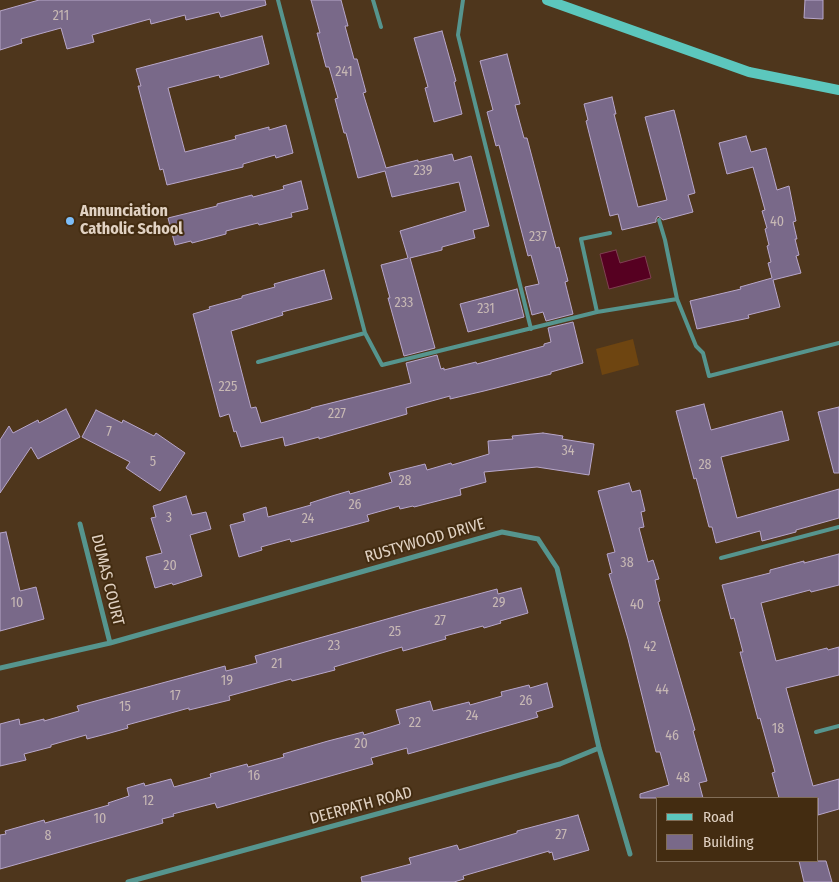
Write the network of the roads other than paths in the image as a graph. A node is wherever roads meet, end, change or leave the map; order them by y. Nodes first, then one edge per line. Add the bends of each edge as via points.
1 (278, 0) edge
2 (373, 0) edge
3 (463, 0) edge
4 (547, 0) edge
5 (563, 3) edge
6 (381, 27) dead end
7 (839, 90) edge
8 (659, 220) dead end
9 (610, 233) dead end
10 (678, 299) junction
11 (597, 312) junction
12 (530, 329) junction
13 (365, 333) junction
14 (839, 343) edge
15 (258, 362) dead end
16 (80, 524) dead end
17 (839, 527) edge
18 (721, 558) dead end
19 (110, 643) junction
20 (0, 668) edge
21 (839, 726) edge
22 (816, 732) dead end
23 (599, 748) junction
24 (630, 854) dead end
25 (128, 882) edge

1 - 13 lane
2 - 6 lane
3 - 12 lane via 458,35
4 - 5 street
5 - 7 street via 749,72
8 - 10 lane
9 - 11 lane via 581,239
10 - 11 lane
10 - 14 lane via 710,376
11 - 12 lane
12 - 13 lane via 382,365
13 - 15 lane
16 - 19 street, DUMAS COURT
17 - 18 lane
19 - 20 street, RUSTYWOOD DRIVE
19 - 23 street, RUSTYWOOD DRIVE via 502,532 538,539 557,568
21 - 22 lane
23 - 24 street, RUSTYWOOD DRIVE
23 - 25 street, DEERPATH ROAD via 560,764

